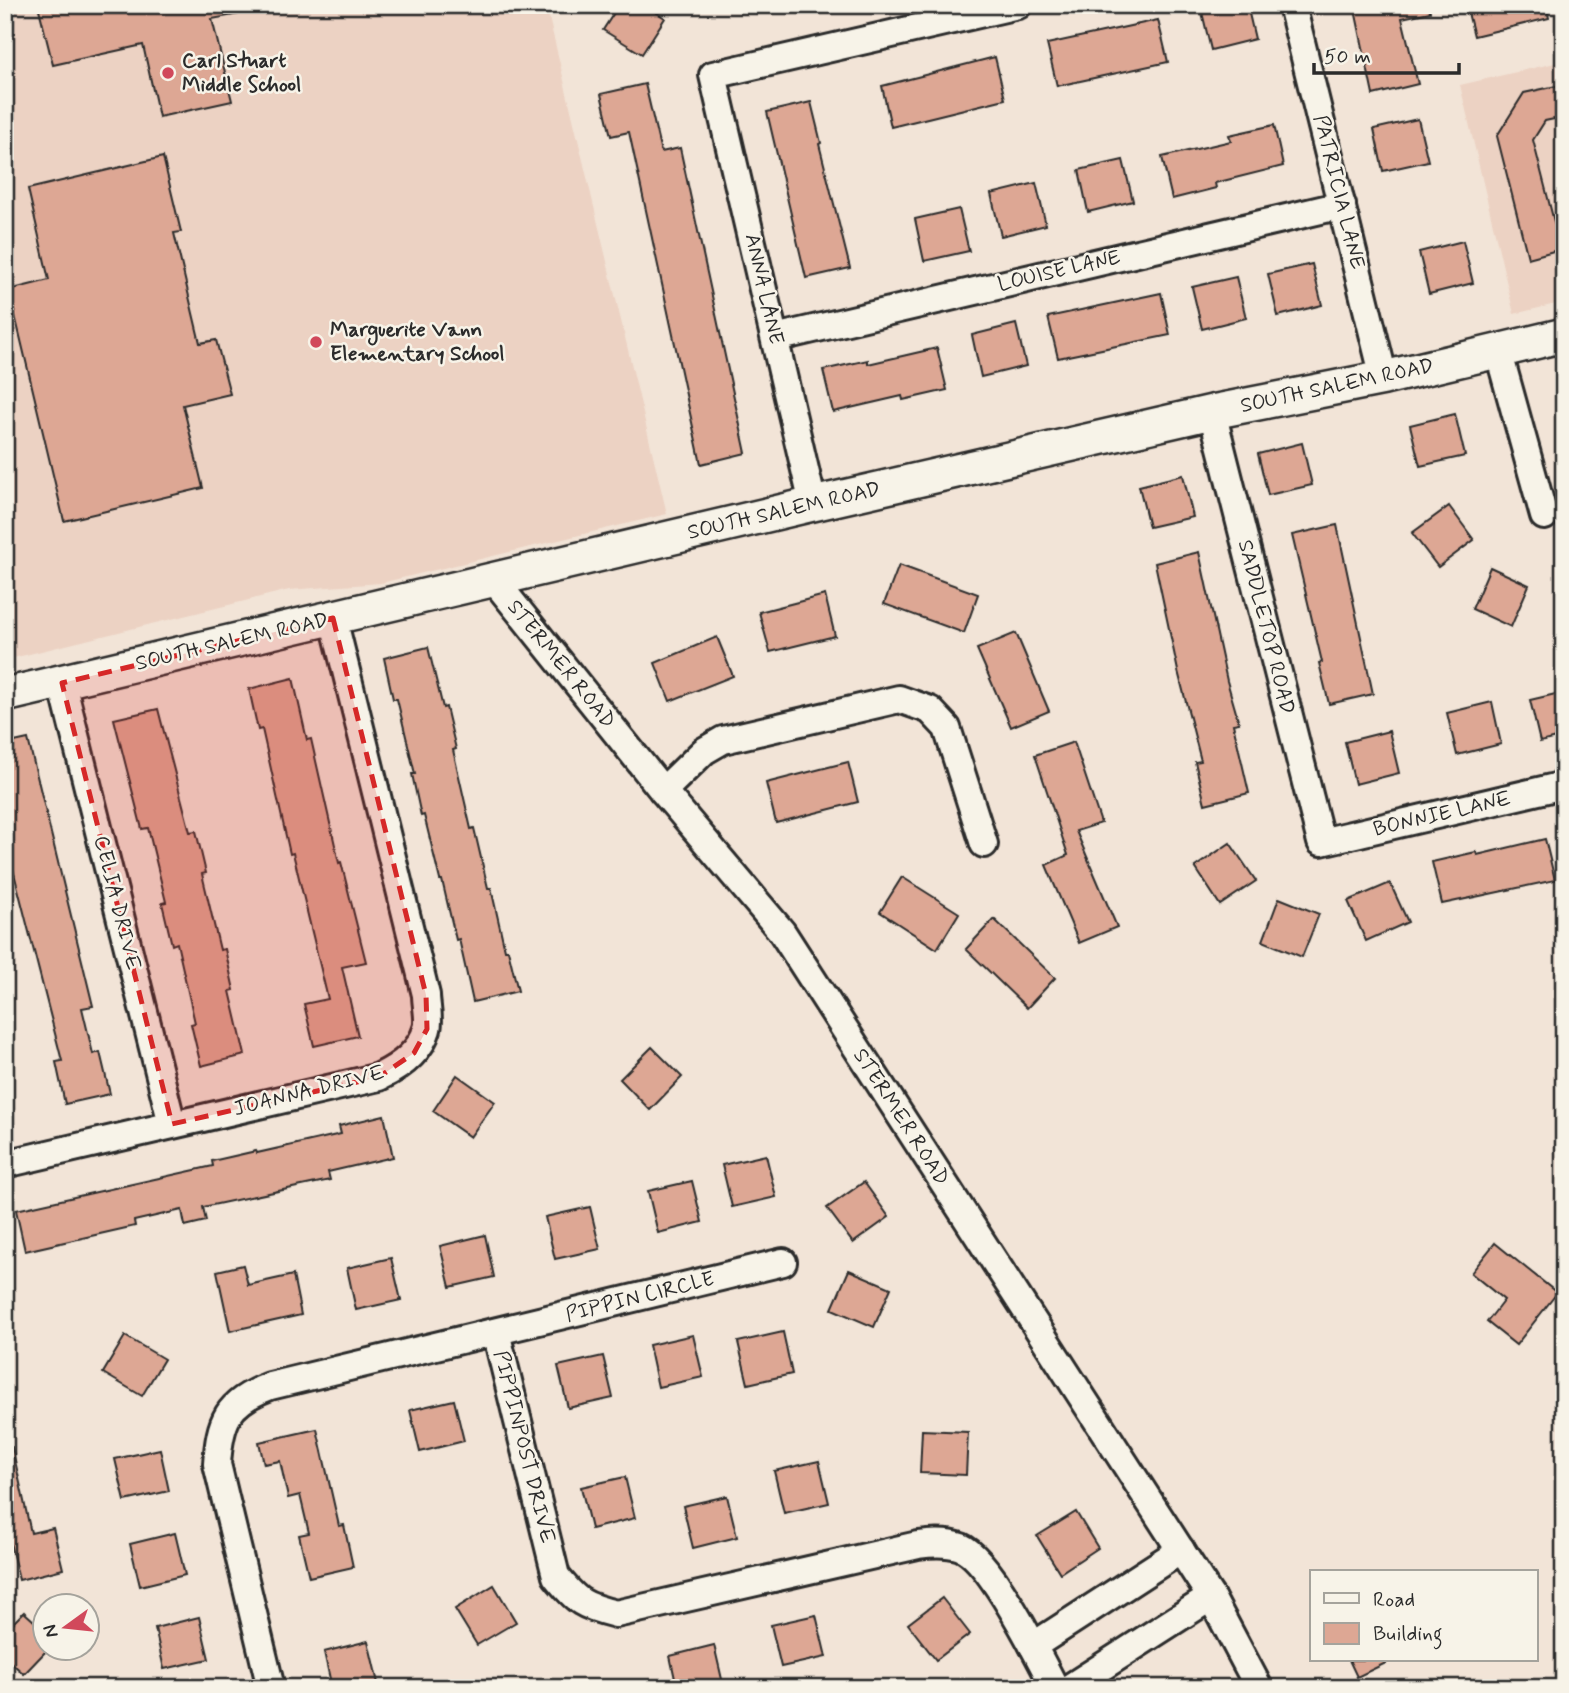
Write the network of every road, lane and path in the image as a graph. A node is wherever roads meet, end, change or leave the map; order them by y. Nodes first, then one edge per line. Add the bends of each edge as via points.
1 (1018, 5) edge
2 (1292, 5) edge
3 (1342, 205) junction
4 (1564, 335) edge
5 (775, 338) junction
6 (1499, 350) junction
7 (1384, 378) junction
8 (1212, 412) junction
9 (813, 504) junction
10 (1544, 516) dead end
11 (494, 580) junction
12 (333, 618) junction
13 (62, 683) junction
14 (5, 695) edge
15 (1564, 785) edge
16 (663, 791) junction
17 (1321, 842) joint
18 (984, 844) dead end
19 (172, 1124) junction
20 (5, 1164) edge
21 (783, 1262) dead end
22 (496, 1332) junction
23 (1181, 1550) junction
24 (1211, 1597) junction
25 (1033, 1646) junction
26 (271, 1688) edge
27 (1055, 1688) edge
28 (1069, 1688) edge
29 (1259, 1688) edge

1 - 5 street, ANNA LANE via 713,75
2 - 3 street, PATRICIA LANE
3 - 5 street, LOUISE LANE
3 - 7 street, PATRICIA LANE
4 - 6 main road, SOUTH SALEM ROAD
5 - 9 street, ANNA LANE
6 - 7 main road, SOUTH SALEM ROAD
6 - 10 street
7 - 8 main road, SOUTH SALEM ROAD
8 - 9 main road, SOUTH SALEM ROAD
8 - 17 street, SADDLETOP ROAD
9 - 11 main road, SOUTH SALEM ROAD
11 - 12 main road, SOUTH SALEM ROAD
11 - 16 street, STERMER ROAD
12 - 13 main road, SOUTH SALEM ROAD
12 - 19 street, JOANNA DRIVE via 426,995 427,1029 414,1053 399,1068 379,1077
13 - 14 main road, SOUTH SALEM ROAD
13 - 19 street, CELIA DRIVE
15 - 17 street, BONNIE LANE
16 - 18 street via 704,751 723,740 899,699 930,710 947,728
16 - 23 street, STERMER ROAD via 782,932
19 - 20 street, JOANNA DRIVE
21 - 22 street, PIPPIN CIRCLE
22 - 25 street, PIPPINPOST DRIVE via 556,1576 573,1598 591,1608 627,1613 938,1543 963,1548 983,1567
22 - 26 street, PIPPINPOST DRIVE via 270,1385 230,1410 219,1433 217,1464
23 - 24 street, STERMER ROAD
23 - 25 street
24 - 28 street
24 - 29 street, STERMER ROAD
25 - 27 street, PIPPINPOST DRIVE

